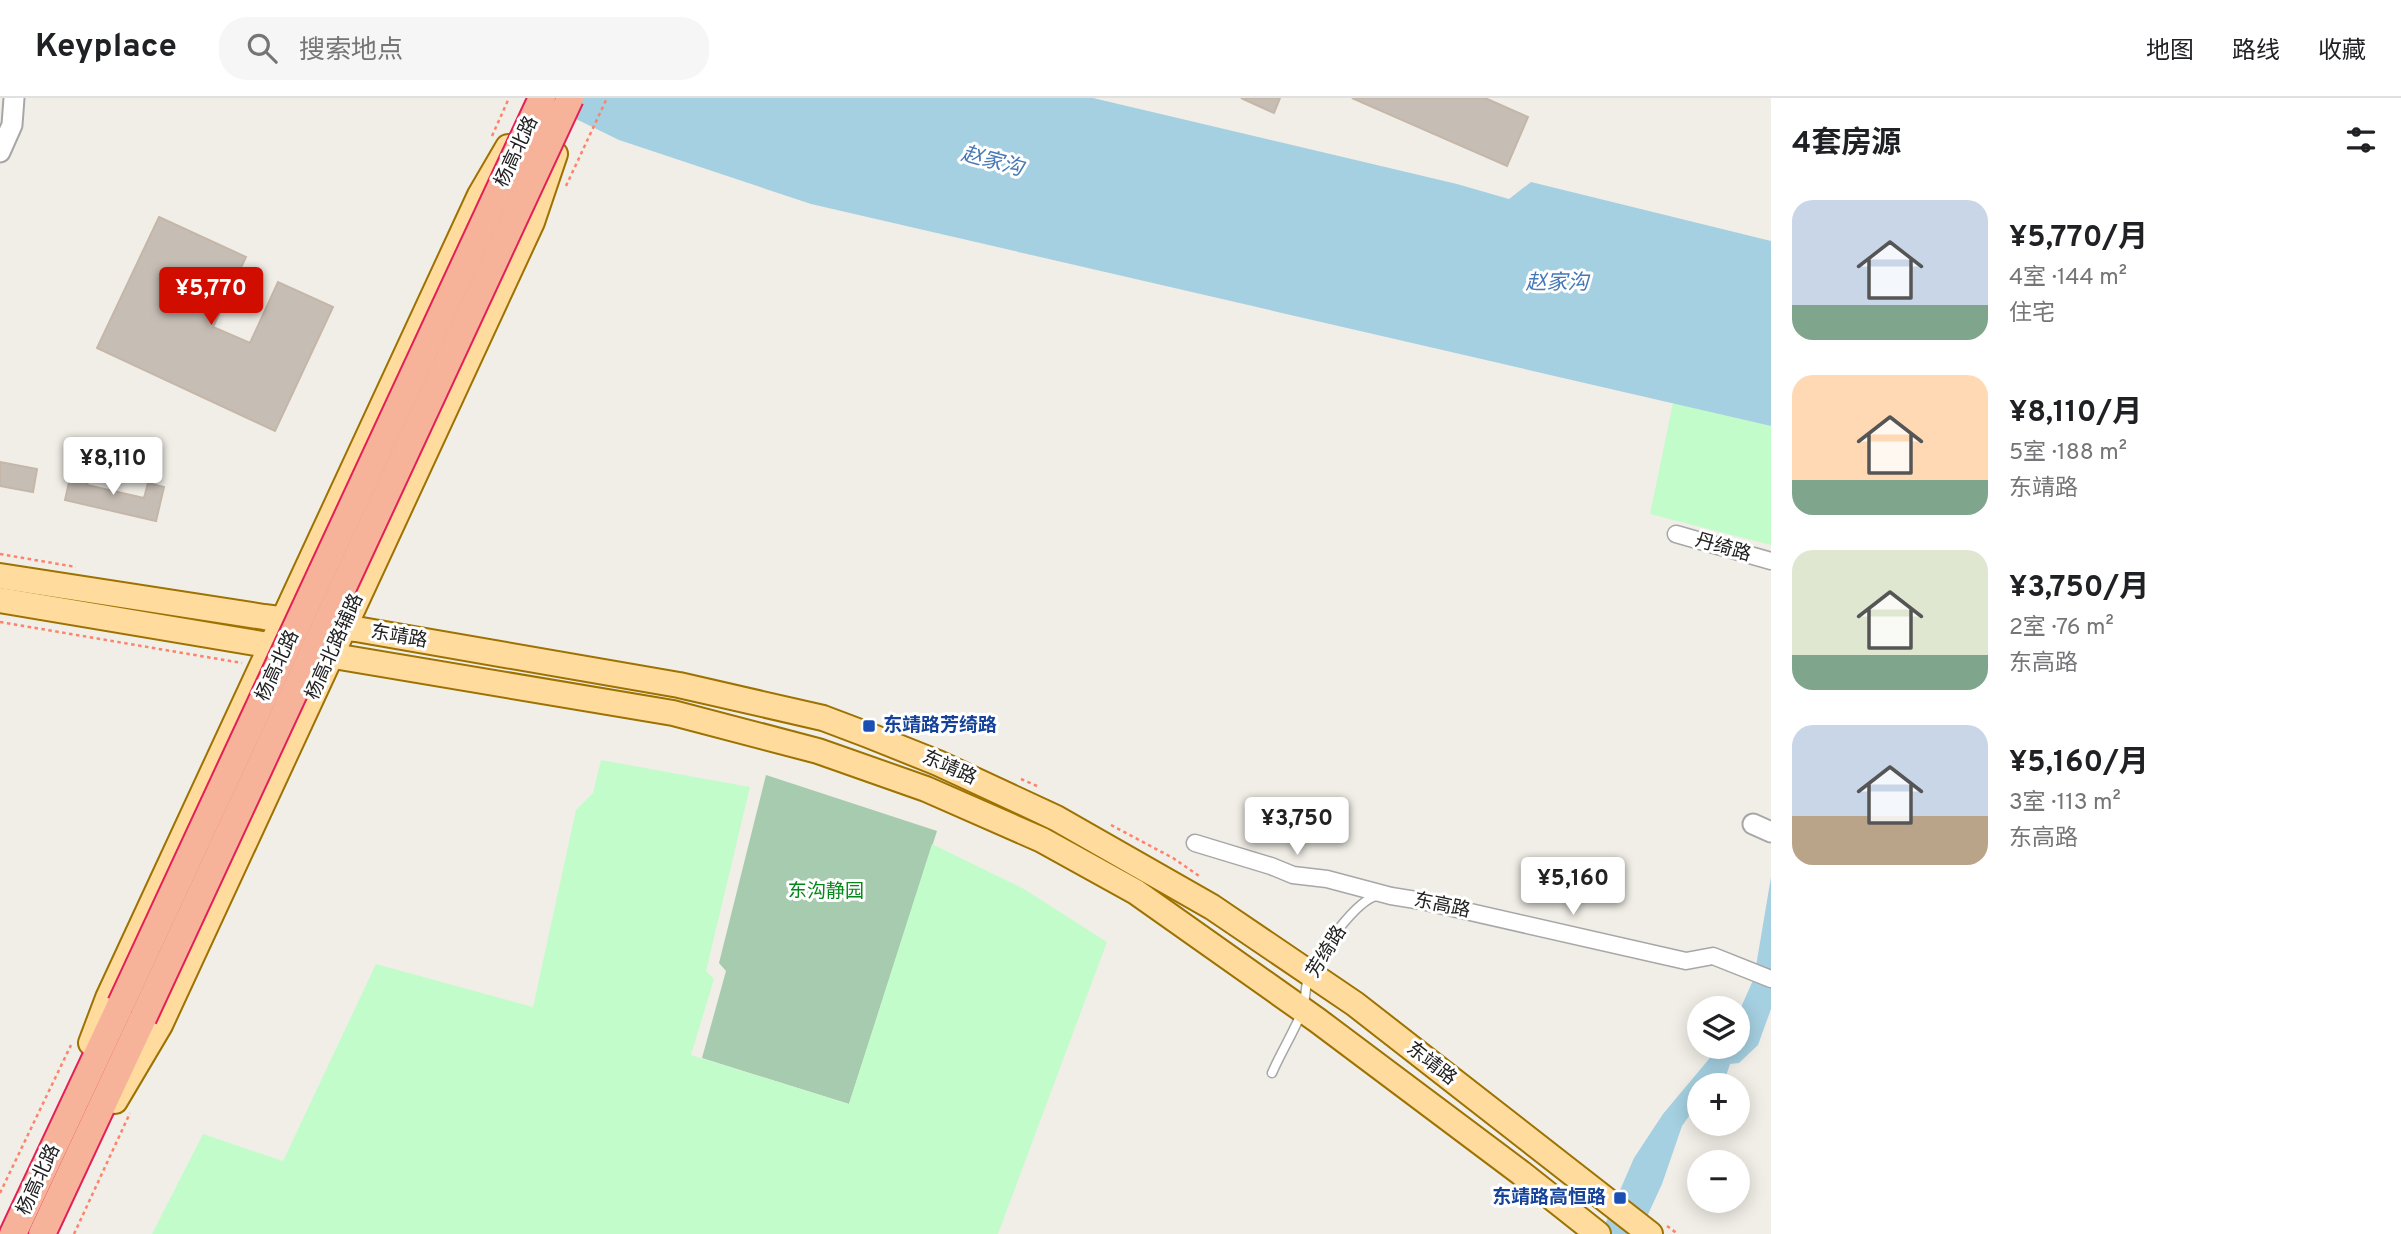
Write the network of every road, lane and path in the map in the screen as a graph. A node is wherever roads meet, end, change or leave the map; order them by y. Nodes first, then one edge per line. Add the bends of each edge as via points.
1 (14, 98) edge
2 (540, 98) edge
3 (572, 98) edge
4 (607, 98) edge
5 (0, 152) edge
6 (564, 191) dead end
7 (1676, 534) dead end
8 (1771, 561) edge
9 (0, 576) edge
10 (0, 600) edge
11 (274, 618) junction
12 (0, 622) edge
13 (344, 627) junction
14 (267, 655) junction
15 (337, 658) junction
16 (1195, 842) dead end
17 (1391, 896) junction
18 (1310, 973) junction
19 (1771, 979) edge
20 (1302, 1009) junction
21 (132, 1011) junction
22 (1272, 1073) dead end
23 (55, 1177) junction
24 (1657, 1229) edge
25 (1593, 1231) edge
26 (13, 1234) edge
27 (42, 1234) edge
28 (1678, 1234) edge

1 - 5 street via 12,125
2 - 11 main road via 480,195 387,397
2 - 21 highway, 杨高北路, bridge
3 - 13 main road, 杨高北路辅路, bridge via 532,222
3 - 21 highway, 杨高北路, bridge
4 - 6 path
7 - 8 street, 丹绮路
9 - 11 main road, 东靖路
10 - 14 main road, 东靖路
11 - 13 main road, 东靖路
11 - 14 main road
12 - 14 path
13 - 15 main road, 杨高北路辅路
13 - 18 main road, 东靖路 via 679,685 834,722 938,763 1056,818 1212,907
14 - 15 main road, 东靖路
14 - 23 main road via 108,998
15 - 20 main road, 东靖路 via 673,713 818,751 926,789 1042,840 1136,892
15 - 23 main road, 杨高北路辅路 via 160,1026
16 - 17 street, 东高路 via 1293,875
17 - 18 lane, 芳绮路 via 1374,896 1361,904
17 - 19 street, 东高路 via 1686,961 1713,956
18 - 20 lane, 芳绮路
18 - 24 main road, 东靖路 via 1602,1197
20 - 22 lane, 芳绮路
20 - 25 main road, 东靖路
21 - 23 highway, 杨高北路
23 - 26 highway, 杨高北路
23 - 27 highway, 杨高北路
24 - 28 path

